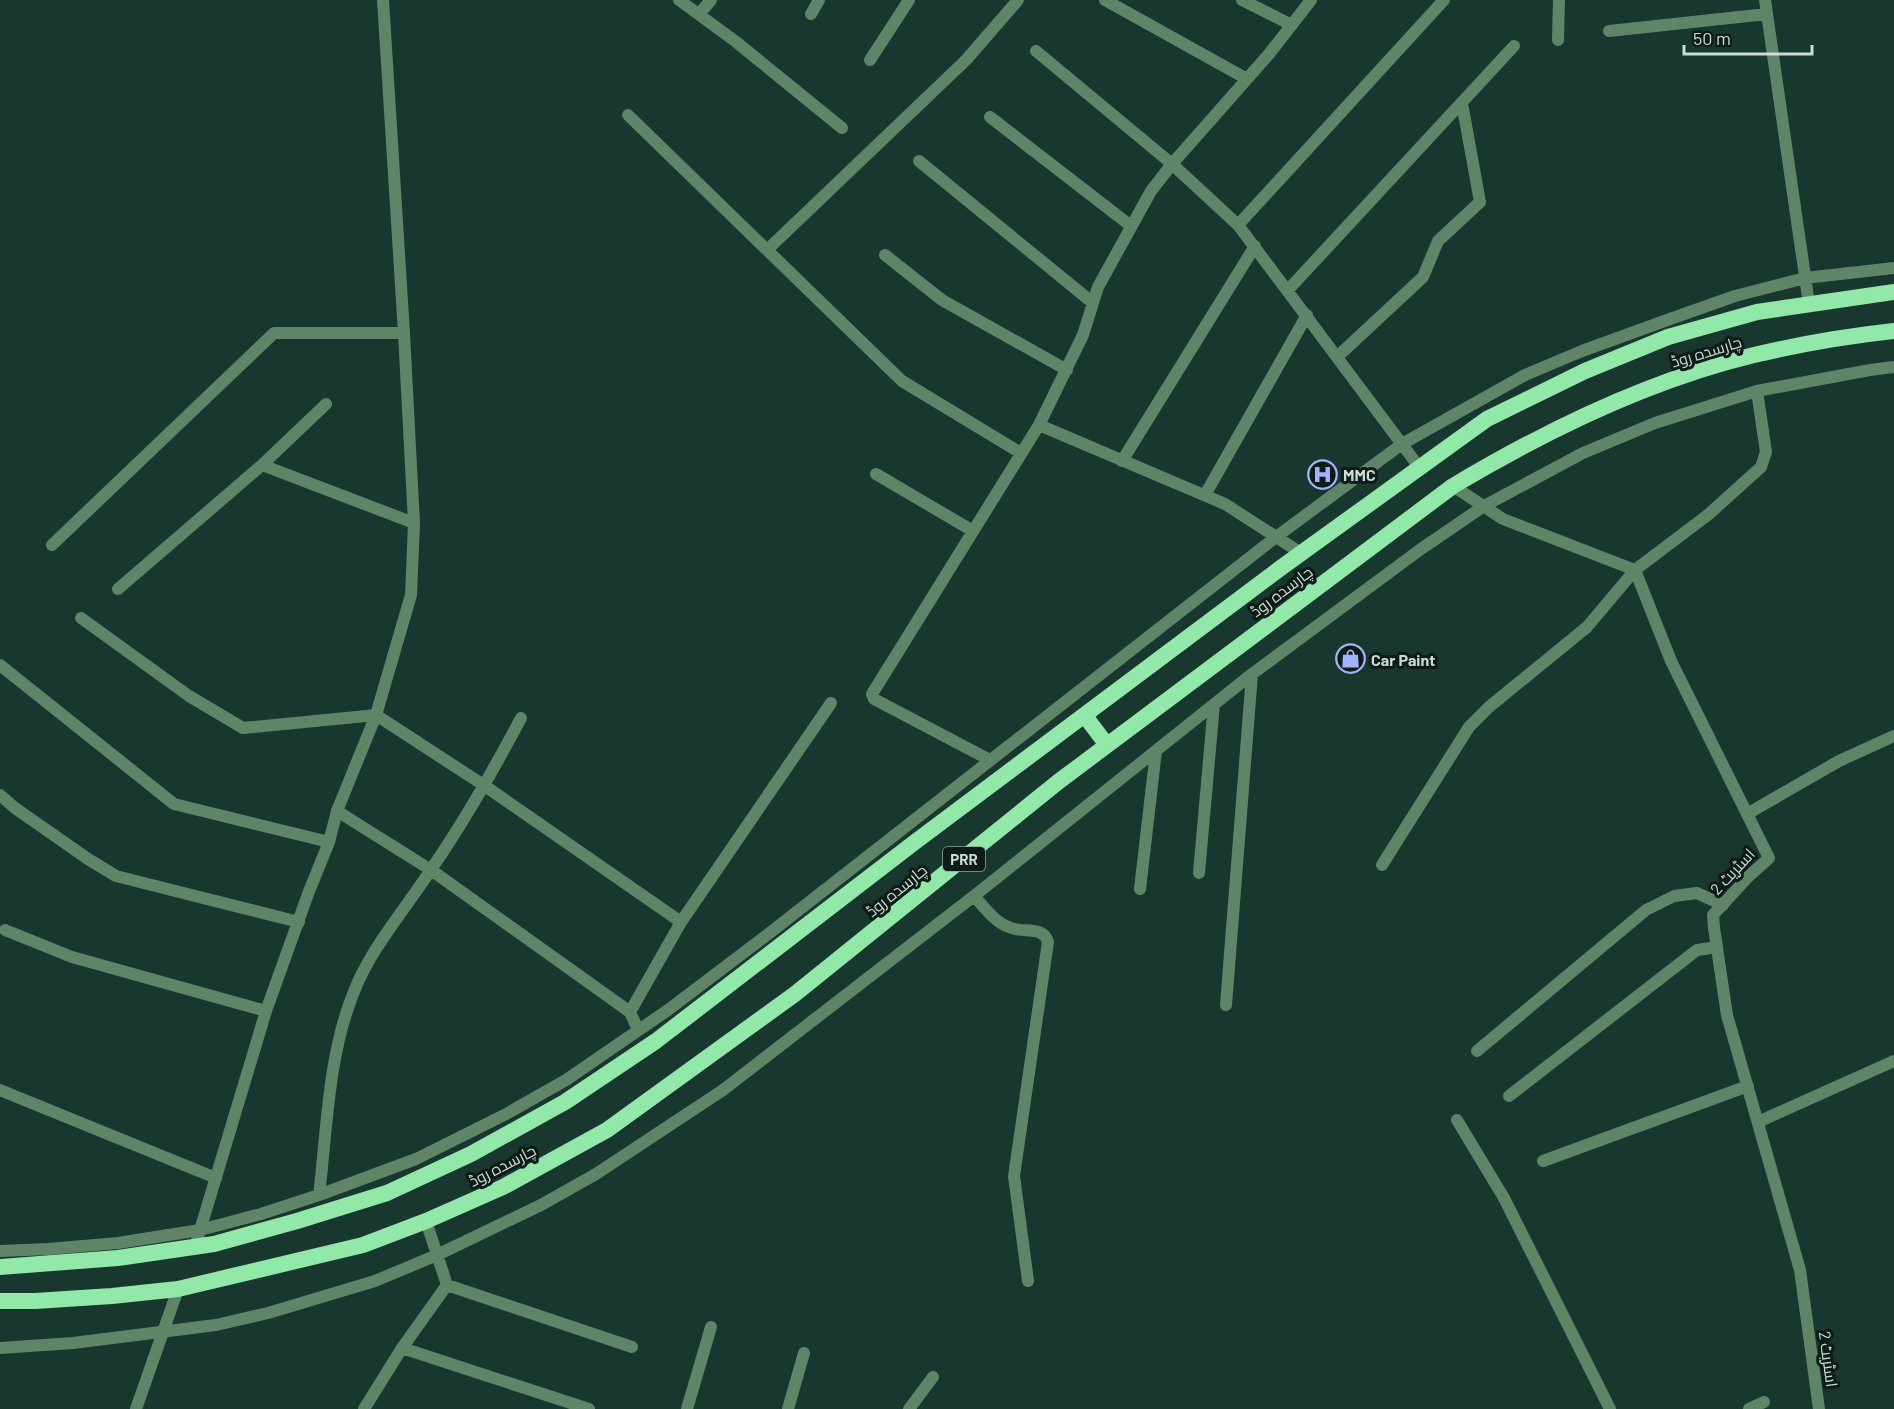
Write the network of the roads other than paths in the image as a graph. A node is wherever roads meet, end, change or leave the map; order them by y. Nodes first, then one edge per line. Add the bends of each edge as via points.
1 (383, 0) edge
2 (679, 0) edge
3 (711, 0) edge
4 (819, 0) edge
5 (909, 0) edge
6 (1018, 0) edge
7 (1105, 0) edge
8 (1242, 0) edge
9 (1311, 0) edge
10 (1444, 0) edge
11 (1559, 0) edge
12 (1765, 0) edge
13 (699, 14) junction
14 (811, 14) dead end
15 (1767, 14) junction
16 (1292, 25) junction
17 (1609, 31) dead end
18 (1558, 40) dead end
19 (1514, 46) dead end
20 (1036, 51) dead end
21 (870, 60) dead end
22 (1247, 79) junction
23 (1462, 103) junction
24 (628, 115) dead end
25 (990, 117) dead end
26 (842, 128) dead end
27 (919, 161) dead end
28 (1172, 164) junction
29 (1238, 225) junction
30 (1131, 226) junction
31 (1255, 246) junction
32 (767, 250) junction
33 (885, 255) dead end
34 (1894, 268) edge
35 (1805, 278) junction
36 (1288, 290) junction
37 (1894, 292) edge
38 (1093, 303) junction
39 (1809, 304) junction
40 (1306, 315) junction
41 (1894, 331) edge
42 (404, 333) junction
43 (1337, 357) junction
44 (1894, 367) edge
45 (1067, 370) junction
46 (1756, 391) junction
47 (326, 404) dead end
48 (1039, 425) junction
49 (1402, 444) junction
50 (1021, 453) junction
51 (1122, 461) junction
52 (262, 465) junction
53 (1419, 467) junction
54 (876, 474) dead end
55 (1453, 486) junction
56 (1205, 495) junction
57 (1484, 506) junction
58 (414, 523) junction
59 (973, 531) junction
60 (1276, 537) junction
61 (52, 545) dead end
62 (1301, 553) junction
63 (1635, 570) junction
64 (118, 589) dead end
65 (81, 618) dead end
66 (0, 665) edge
67 (1252, 674) junction
68 (831, 704) dead end
69 (1214, 704) junction
70 (376, 714) junction
71 (1085, 716) junction
72 (521, 718) dead end
73 (1894, 736) edge
74 (1107, 745) junction
75 (1156, 751) junction
76 (990, 760) junction
77 (485, 786) junction
78 (0, 795) edge
79 (337, 811) junction
80 (1747, 814) junction
81 (329, 842) junction
82 (1382, 865) dead end
83 (431, 870) junction
84 (1199, 873) dead end
85 (1140, 889) dead end
86 (974, 896) junction
87 (1723, 905) junction
88 (299, 922) junction
89 (681, 922) junction
90 (5, 930) dead end
91 (1717, 947) junction
92 (1226, 1005) dead end
93 (266, 1011) junction
94 (630, 1012) junction
95 (638, 1030) junction
96 (1477, 1052) dead end
97 (1894, 1061) edge
98 (1748, 1086) junction
99 (0, 1090) edge
100 (1509, 1096) dead end
101 (1457, 1120) dead end
102 (1758, 1122) junction
103 (1544, 1161) dead end
104 (216, 1178) junction
105 (319, 1196) junction
106 (426, 1221) junction
107 (200, 1230) junction
108 (195, 1247) junction
109 (0, 1251) edge
110 (437, 1255) junction
111 (0, 1267) edge
112 (1028, 1281) dead end
113 (447, 1285) junction
114 (178, 1289) junction
115 (0, 1301) edge
116 (711, 1327) dead end
117 (163, 1331) junction
118 (632, 1347) dead end
119 (0, 1348) edge
120 (402, 1348) junction
121 (804, 1353) dead end
122 (933, 1377) dead end
123 (1764, 1402) dead end
124 (136, 1409) edge
125 (364, 1409) edge
126 (589, 1409) edge
127 (687, 1409) edge
128 (788, 1409) edge
129 (909, 1409) edge
130 (1610, 1409) edge
131 (1749, 1409) edge
132 (1819, 1409) edge

1 - 42 street
2 - 13 street
3 - 13 street
4 - 14 street
5 - 21 street
6 - 32 street via 966,60
7 - 22 street
8 - 16 street
9 - 16 street
10 - 29 street
11 - 18 street
12 - 15 street
13 - 26 street
15 - 17 street
15 - 35 street
16 - 22 street
19 - 23 street
20 - 28 street
22 - 28 street
23 - 36 street
23 - 43 street via 1480,202 1438,241 1423,277
24 - 32 street
25 - 30 street
27 - 38 street
28 - 29 street
28 - 30 street
29 - 31 street
30 - 38 street
31 - 36 street
31 - 51 street
32 - 50 street via 902,381
33 - 45 street via 942,300
34 - 35 street
35 - 39 street
35 - 49 street via 1735,296 1572,355 1525,375
36 - 40 street
37 - 39 highway, چارسدہ روڈ / PRR
38 - 45 street
39 - 53 highway, چارسدہ روڈ / PRR via 1757,312 1668,337 1595,367 1487,419
40 - 43 street
40 - 56 street
41 - 55 highway, چارسدہ روڈ / PRR via 1775,350 1685,375 1508,453
42 - 58 street
42 - 61 street via 274,333
43 - 49 street
44 - 46 street
45 - 48 street
46 - 57 street via 1645,427 1583,453
46 - 63 street via 1766,452 1761,467 1709,514
47 - 52 street
48 - 50 street
48 - 51 street
49 - 53 street
49 - 60 street
50 - 59 street
51 - 56 street
52 - 58 street
52 - 64 street
53 - 62 highway, چارسدہ روڈ / PRR
54 - 59 street
55 - 57 street
55 - 74 highway, چارسدہ روڈ / PRR
56 - 60 street
57 - 63 street via 1503,519
57 - 67 street
58 - 70 street via 411,595
59 - 76 street via 872,694 874,699
60 - 62 street
60 - 76 street
62 - 71 highway, چارسدہ روڈ / PRR
63 - 80 street, اسٹریٹ 2 via 1671,661
63 - 82 street via 1587,627 1469,727
65 - 70 street via 189,696 243,728
66 - 81 street via 174,804
67 - 69 street
67 - 92 street
68 - 89 street
69 - 75 street
69 - 84 street
70 - 77 street
70 - 79 street
71 - 74 highway
71 - 108 highway, چارسدہ روڈ / PRR via 656,1041 565,1102 471,1154 387,1193
72 - 77 street
73 - 80 street via 1839,761
74 - 106 highway, چارسدہ روڈ / PRR via 795,994 607,1130 503,1187
75 - 85 street
75 - 86 street
76 - 95 street via 767,936
77 - 83 street
77 - 89 street
78 - 88 street via 116,876
79 - 81 street
79 - 83 street
80 - 87 street, اسٹریٹ 2 via 1769,858
81 - 88 street
83 - 94 street
83 - 105 street via 375,950 353,993 332,1081
86 - 110 street via 723,1090 640,1146 541,1205
86 - 112 street via 1004,926 1041,932 1048,942 1014,1176
87 - 91 street, اسٹریٹ 2 via 1713,915
87 - 96 street via 1696,893 1674,896 1646,910
88 - 93 street
89 - 94 street
90 - 93 street via 72,957
91 - 98 street, اسٹریٹ 2 via 1727,1015
91 - 100 street via 1696,950
93 - 104 street
94 - 95 street
95 - 105 street via 566,1080 508,1113 416,1159
97 - 102 street
98 - 102 street, اسٹریٹ 2
98 - 103 street
99 - 104 street
101 - 130 street via 1504,1198
102 - 132 street, اسٹریٹ 2 via 1800,1270
104 - 107 street
105 - 107 street
106 - 110 street
106 - 114 highway, چارسدہ روڈ / PRR via 363,1245
107 - 108 street
107 - 109 street via 118,1243
108 - 111 highway, چارسدہ روڈ / PRR via 118,1258
110 - 113 street
110 - 117 street via 375,1281 268,1313 216,1325
113 - 118 street
113 - 120 street
114 - 115 highway, چارسدہ روڈ / PRR
114 - 117 street
116 - 127 street
117 - 119 street
117 - 124 street
120 - 125 street
120 - 126 street
121 - 128 street
122 - 129 street
123 - 131 street

